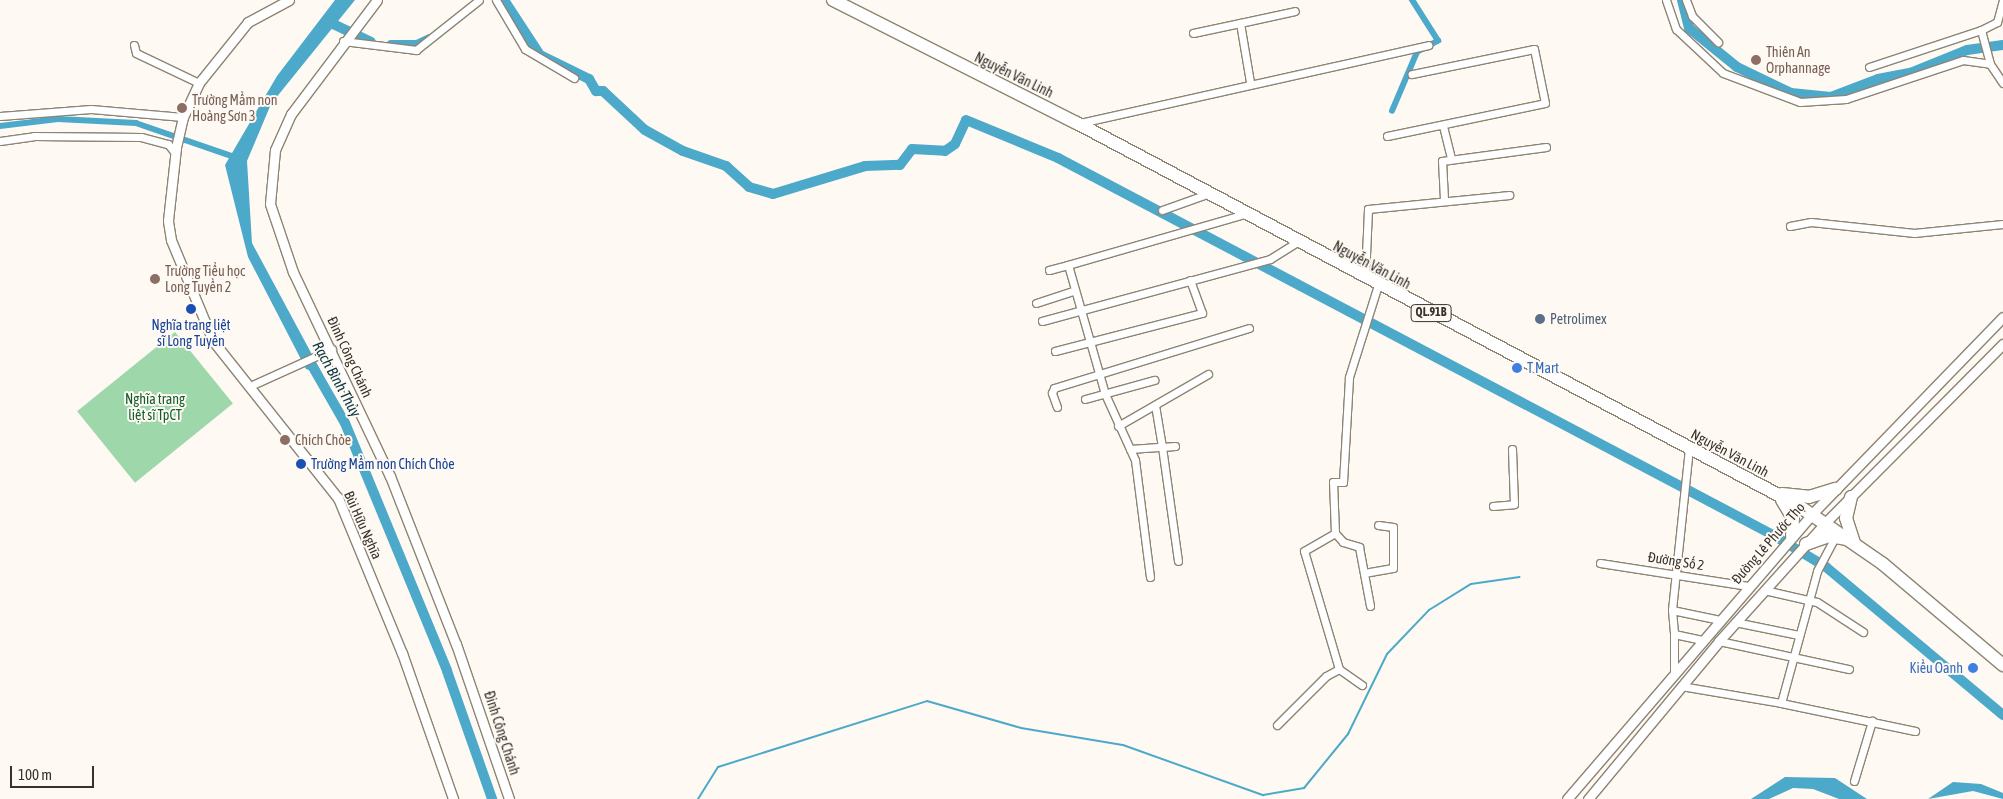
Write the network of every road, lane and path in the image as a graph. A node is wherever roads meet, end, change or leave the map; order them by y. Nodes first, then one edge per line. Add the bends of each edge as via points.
1 (289, 0) edge
2 (376, 0) edge
3 (480, 0) edge
4 (496, 0) edge
5 (833, 0) edge
6 (1666, 0) edge
7 (1686, 0) edge
8 (2003, 0) edge
9 (1295, 11) dead end
10 (1240, 23) junction
11 (1193, 33) dead end
12 (1982, 33) junction
13 (344, 40) junction
14 (1718, 42) dead end
15 (134, 45) dead end
16 (1428, 45) dead end
17 (1989, 62) junction
18 (1869, 66) dead end
19 (1412, 74) dead end
20 (574, 78) dead end
21 (1250, 82) junction
22 (199, 83) junction
23 (2003, 83) edge
24 (0, 116) edge
25 (182, 120) junction
26 (1077, 123) junction
27 (1443, 126) junction
28 (1387, 136) dead end
29 (0, 141) edge
30 (1546, 147) dead end
31 (175, 158) junction
32 (1451, 159) junction
33 (1207, 194) junction
34 (1509, 195) dead end
35 (1444, 200) junction
36 (1162, 210) dead end
37 (1245, 214) junction
38 (2003, 224) edge
39 (1790, 226) dead end
40 (1296, 243) junction
41 (1068, 266) junction
42 (1049, 270) dead end
43 (1364, 278) junction
44 (1190, 280) junction
45 (1378, 285) junction
46 (1074, 291) junction
47 (1036, 303) dead end
48 (1080, 310) junction
49 (2003, 317) edge
50 (1042, 321) dead end
51 (1249, 328) dead end
52 (1090, 343) junction
53 (2003, 344) edge
54 (332, 349) junction
55 (1056, 351) dead end
56 (1098, 374) junction
57 (1208, 374) dead end
58 (1154, 380) dead end
59 (250, 386) junction
60 (1104, 394) junction
61 (1085, 399) dead end
62 (1155, 405) junction
63 (1057, 406) dead end
64 (1118, 426) junction
65 (1175, 446) dead end
66 (1162, 447) junction
67 (1689, 448) junction
68 (1130, 449) junction
69 (1512, 450) dead end
70 (1836, 489) junction
71 (1777, 495) junction
72 (1850, 497) junction
73 (1493, 506) dead end
74 (1812, 514) junction
75 (1826, 522) junction
76 (1378, 525) dead end
77 (1335, 533) junction
78 (1837, 534) junction
79 (1792, 536) junction
80 (1854, 542) junction
81 (1806, 544) junction
82 (1178, 561) dead end
83 (1600, 563) dead end
84 (1674, 572) junction
85 (1364, 573) junction
86 (1150, 577) dead end
87 (1748, 586) junction
88 (1764, 590) junction
89 (1808, 600) junction
90 (1370, 606) dead end
91 (1672, 610) junction
92 (1720, 620) junction
93 (1735, 622) junction
94 (1863, 632) dead end
95 (1674, 634) junction
96 (1799, 635) junction
97 (1703, 640) junction
98 (1719, 641) junction
99 (1792, 657) junction
100 (2003, 665) edge
101 (1339, 669) junction
102 (1849, 669) dead end
103 (1674, 673) junction
104 (1362, 685) dead end
105 (1682, 686) junction
106 (1652, 700) junction
107 (1781, 703) junction
108 (1662, 709) junction
109 (1872, 721) junction
110 (1277, 725) dead end
111 (1915, 731) dead end
112 (1854, 781) dead end
113 (453, 799) edge
114 (510, 799) edge
115 (1567, 799) edge
116 (1588, 799) edge

1 - 22 street via 248,22
2 - 13 street, Đinh Công Chánh
3 - 13 street via 416,50
4 - 20 street via 525,49
5 - 26 highway, Nguyễn Văn Linh / QL.91B
6 - 17 street via 1676,29 1724,73 1800,102 1846,99 1963,60
7 - 14 street via 1692,16
8 - 12 street via 1997,22
9 - 10 street
10 - 11 street
10 - 21 street
12 - 17 street
12 - 18 street
13 - 54 street, Đinh Công Chánh via 291,114 271,166 270,204 278,237
15 - 22 street via 136,53
16 - 21 street
17 - 23 street
19 - 27 street via 1534,48 1545,103
21 - 26 street
22 - 25 street
24 - 25 street via 91,109
25 - 31 street, Bùi Hữu Nghĩa
26 - 33 highway, Nguyễn Văn Linh / QL.91B
27 - 28 street
27 - 32 street
29 - 31 street via 34,136 141,137 168,144
30 - 32 street
31 - 59 street, Bùi Hữu Nghĩa via 170,240 203,325
32 - 35 street via 1442,161
33 - 36 street
33 - 37 highway, Nguyễn Văn Linh / QL.91B
34 - 35 street
35 - 43 street via 1367,210
37 - 40 highway, Nguyễn Văn Linh / QL.91B
37 - 41 street
38 - 39 street via 1914,233 1811,222
40 - 43 highway, Nguyễn Văn Linh / QL.91B
40 - 44 street via 1270,258
41 - 42 street
41 - 46 street
43 - 45 highway, Nguyễn Văn Linh / QL.91B
44 - 48 street
44 - 52 street via 1202,313
45 - 67 highway, Nguyễn Văn Linh / QL.91B
45 - 77 street via 1349,377 1343,482 1333,482
46 - 47 street
46 - 48 street
48 - 50 street
48 - 52 street
49 - 70 street, Đường Lê Phước Thọ
51 - 56 street
52 - 55 street
52 - 56 street
53 - 72 street, Đường Lê Phước Thọ
54 - 59 street
54 - 114 street, Đinh Công Chánh via 390,476 456,644
56 - 60 street
56 - 63 street via 1052,390
57 - 62 street
58 - 60 street
59 - 113 street, Bùi Hữu Nghĩa via 338,498 402,653
60 - 61 street
60 - 64 street
62 - 64 street
62 - 66 street
64 - 68 street
65 - 66 street
66 - 68 street
66 - 82 street
67 - 71 highway, Nguyễn Văn Linh / QL.91B
67 - 84 street
68 - 86 street via 1136,465
69 - 73 street via 1514,504
70 - 71 highway via 1809,497
70 - 74 street, Đường Lê Phước Thọ
71 - 74 highway, Nguyễn Văn Linh / QL.91B
71 - 79 highway via 1792,513
72 - 75 street, Đường Lê Phước Thọ
72 - 80 highway via 1846,518
74 - 75 highway, Nguyễn Văn Linh / QL.91B
74 - 79 street, Đường Lê Phước Thọ
75 - 78 highway, Nguyễn Văn Linh / QL.91B
75 - 81 street, Đường Lê Phước Thọ
76 - 85 street via 1392,527 1393,568
77 - 85 street via 1343,542 1359,547
77 - 101 street via 1304,551 1304,556
78 - 80 highway, Nguyễn Văn Linh / QL.91B
78 - 81 highway
78 - 89 street via 1817,570
79 - 87 street, Đường Lê Phước Thọ
80 - 100 highway, Nguyễn Văn Linh / QL.91B
81 - 88 street, Đường Lê Phước Thọ
83 - 84 street, Đường Số 2
84 - 87 street, Đường Số 2
84 - 91 street
85 - 90 street
87 - 92 street, Đường Lê Phước Thọ
88 - 89 street
88 - 93 street, Đường Lê Phước Thọ
89 - 94 street
89 - 96 street
91 - 92 street
91 - 95 street
92 - 97 street, Đường Lê Phước Thọ
93 - 96 street
93 - 98 street, Đường Lê Phước Thọ
95 - 97 street
95 - 103 street
96 - 99 street
97 - 103 street, Đường Lê Phước Thọ
98 - 99 street
98 - 105 street, Đường Lê Phước Thọ
99 - 102 street
99 - 107 street
101 - 104 street
101 - 110 street via 1326,676
103 - 106 street, Đường Lê Phước Thọ
105 - 107 street
105 - 108 street, Đường Lê Phước Thọ
106 - 108 street
106 - 115 street, Đường Lê Phước Thọ
107 - 109 street
108 - 116 street, Đường Lê Phước Thọ
109 - 111 street
109 - 112 street

